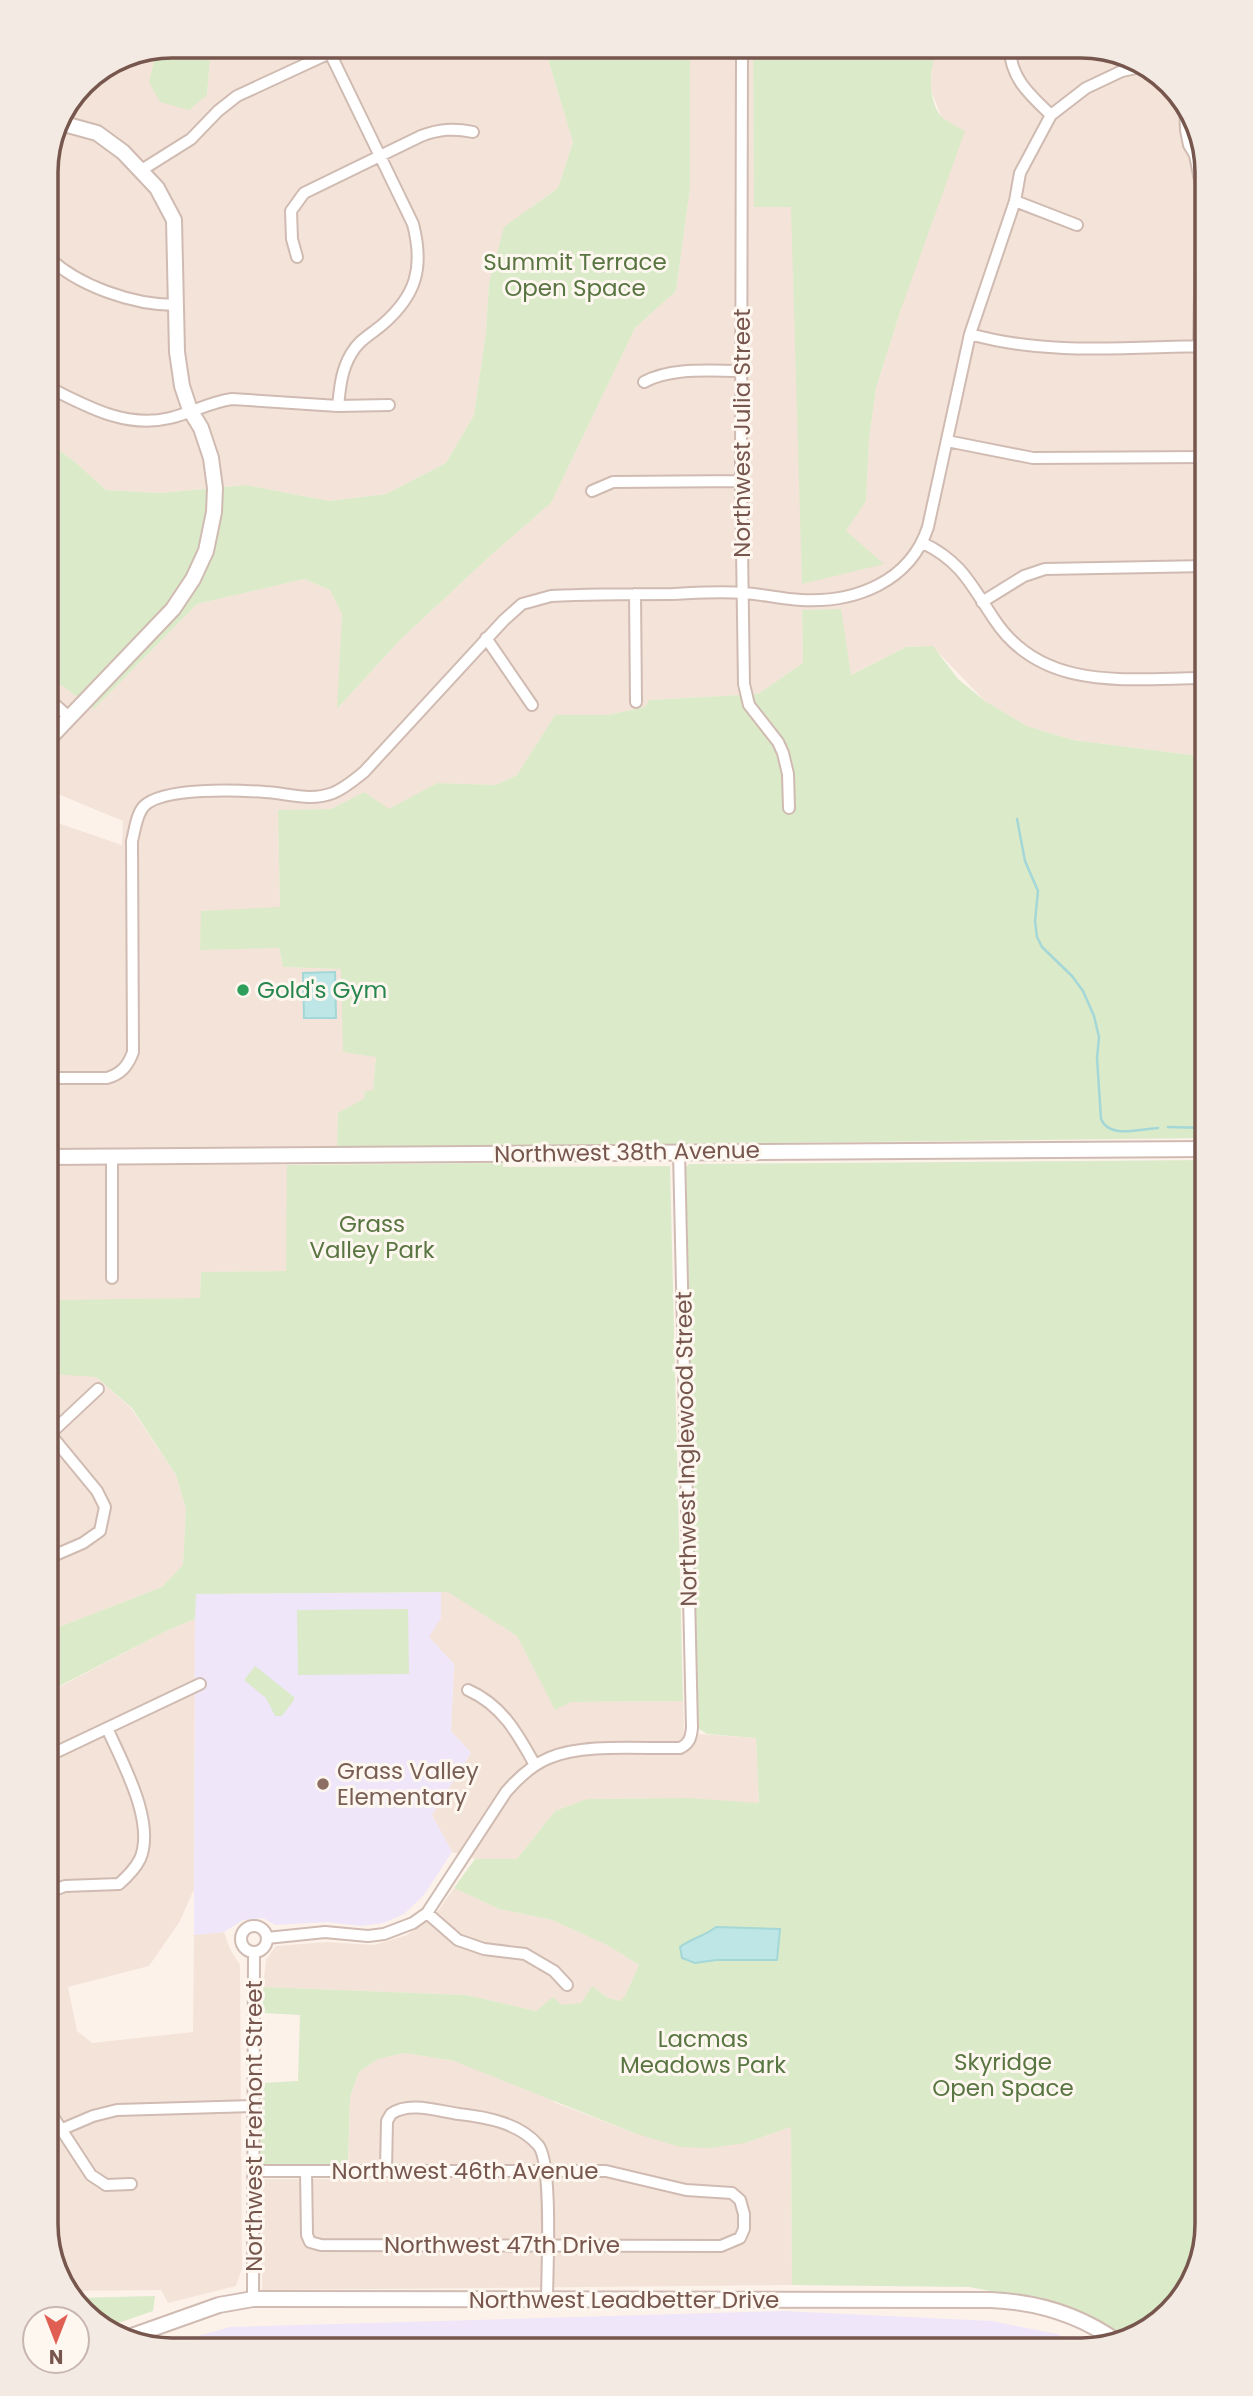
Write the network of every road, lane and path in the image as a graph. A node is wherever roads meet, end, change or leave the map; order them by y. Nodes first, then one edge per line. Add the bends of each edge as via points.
1 (319, 58) edge
2 (332, 58) edge
3 (742, 58) edge
4 (1010, 58) edge
5 (1132, 69) edge
6 (1051, 115) junction
7 (68, 125) edge
8 (1186, 126) edge
9 (473, 132) dead end
10 (1193, 148) edge
11 (380, 156) junction
12 (140, 171) junction
13 (1015, 201) junction
14 (1077, 225) dead end
15 (297, 257) dead end
16 (58, 266) edge
17 (176, 305) junction
18 (970, 334) junction
19 (1195, 346) edge
20 (741, 371) junction
21 (644, 382) dead end
22 (58, 392) edge
23 (389, 405) dead end
24 (338, 406) junction
25 (190, 410) junction
26 (947, 440) junction
27 (1195, 457) edge
28 (741, 481) junction
29 (592, 491) dead end
30 (923, 543) junction
31 (1195, 566) edge
32 (742, 593) junction
33 (635, 594) junction
34 (982, 602) junction
35 (486, 638) junction
36 (1195, 678) edge
37 (636, 702) dead end
38 (532, 705) dead end
39 (58, 707) edge
40 (69, 717) junction
41 (58, 729) edge
42 (789, 808) dead end
43 (58, 1079) edge
44 (1195, 1149) edge
45 (679, 1152) junction
46 (58, 1157) edge
47 (112, 1157) junction
48 (112, 1278) dead end
49 (97, 1389) dead end
50 (58, 1424) edge
51 (58, 1445) edge
52 (58, 1554) edge
53 (200, 1684) dead end
54 (468, 1690) dead end
55 (107, 1728) junction
56 (58, 1751) edge
57 (536, 1765) junction
58 (58, 1889) edge
59 (427, 1913) junction
60 (267, 1938) junction
61 (254, 1952) junction
62 (567, 1985) dead end
63 (253, 2106) junction
64 (58, 2127) edge
65 (60, 2130) junction
66 (546, 2169) junction
67 (386, 2170) junction
68 (253, 2171) junction
69 (306, 2171) junction
70 (131, 2184) dead end
71 (744, 2214) joint
72 (547, 2245) junction
73 (253, 2299) junction
74 (547, 2300) junction
75 (139, 2333) edge
76 (1106, 2335) edge

1 - 12 street via 237,96 191,139
2 - 11 street
3 - 20 street, Northwest Julia Street
4 - 6 street via 1026,91
5 - 6 street via 1086,88
6 - 13 street via 1020,173
7 - 12 street via 109,140
8 - 10 street
9 - 11 street via 455,128 434,131
11 - 15 street via 298,200 291,211
11 - 24 street via 413,224 419,263 412,288 398,309 352,353 342,372
12 - 17 street via 157,188 174,220
13 - 14 street
13 - 18 street
16 - 17 street via 130,300
17 - 25 street via 177,352
18 - 19 street via 1044,348
18 - 26 street
20 - 21 street via 673,372
20 - 28 street, Northwest Julia Street
22 - 25 street via 119,418 169,418
23 - 24 street
24 - 25 street via 232,399
25 - 40 street via 211,458 215,488 206,551 173,608
26 - 27 street via 1033,458
26 - 30 street
28 - 29 street via 613,482
28 - 32 street, Northwest Julia Street
30 - 32 street via 907,565 884,584 849,597 803,600
30 - 34 street via 960,568
31 - 34 street via 1045,569 1024,576
32 - 33 street
32 - 42 street, Northwest Julia Street via 744,684 749,705 783,753
33 - 35 street via 551,596 522,604
33 - 37 street
34 - 36 street via 1015,645 1067,674
35 - 38 street
35 - 43 street via 349,785 314,797 180,792 159,796 143,807 132,841 133,1052 116,1075
39 - 40 street
40 - 41 street
44 - 45 street, Northwest 38th Avenue
45 - 47 street, Northwest 38th Avenue
45 - 57 street, Northwest Inglewood Street via 692,1728 687,1745 680,1748 582,1750
46 - 47 street, Northwest 38th Avenue
47 - 48 street
49 - 50 street
51 - 52 street via 105,1507 100,1531
53 - 55 street
54 - 57 street via 487,1698 516,1730
55 - 56 street
55 - 58 street via 137,1800 145,1838 141,1857 119,1884
57 - 59 street via 506,1791
59 - 60 street via 384,1934 325,1932
59 - 62 street via 458,1940 525,1954 554,1971
60 - 61 street via 265,1946
60 - 61 street via 258,1926 241,1933 242,1945
61 - 63 street, Northwest Fremont Street
63 - 65 street via 117,2110
63 - 68 street, Northwest Fremont Street
64 - 65 street
65 - 70 street via 91,2175 106,2185
66 - 67 street, Northwest 46th Avenue
66 - 67 street via 539,2146 500,2120 406,2107 397,2109 387,2121
66 - 71 street, Northwest 46th Avenue via 594,2169 686,2190 732,2193
66 - 72 street
67 - 69 street, Northwest 46th Avenue
68 - 69 street, Northwest 46th Avenue
68 - 73 street, Northwest Fremont Street
69 - 72 street, Northwest 47th Drive via 310,2242
71 - 72 street, Northwest 47th Drive via 740,2238 721,2246
72 - 74 street
73 - 74 street, Northwest Leadbetter Drive
73 - 75 street, Northwest Leadbetter Drive via 219,2305
74 - 76 street, Northwest Leadbetter Drive via 1010,2301 1056,2310

